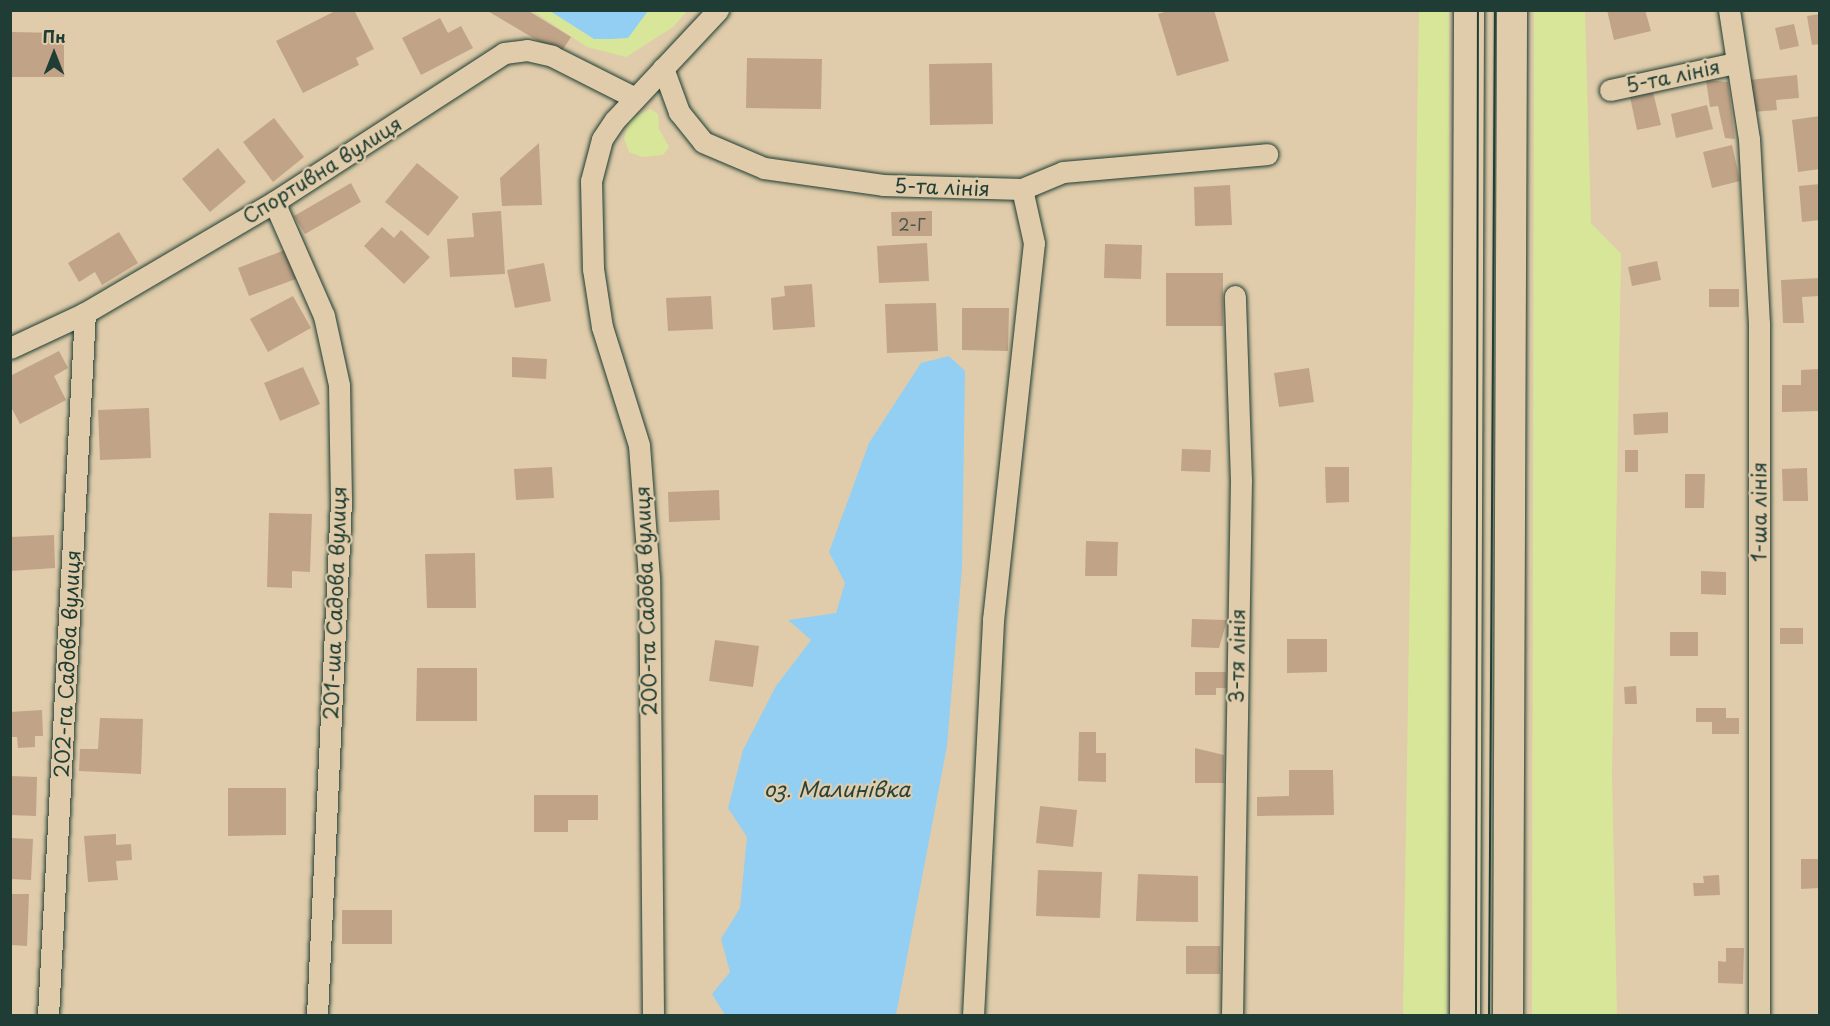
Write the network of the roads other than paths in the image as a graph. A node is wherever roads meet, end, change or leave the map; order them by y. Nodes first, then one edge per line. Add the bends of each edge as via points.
1 (718, 10) edge
2 (1468, 10) edge
3 (1512, 10) edge
4 (1729, 10) edge
5 (1735, 63) junction
6 (663, 68) junction
7 (1610, 90) dead end
8 (635, 98) junction
9 (1267, 154) dead end
10 (1022, 189) junction
11 (274, 202) junction
12 (1235, 296) dead end
13 (85, 313) junction
14 (10, 348) edge
15 (48, 1016) edge
16 (317, 1016) edge
17 (653, 1016) edge
18 (974, 1016) edge
19 (1232, 1016) edge
20 (1465, 1016) edge
21 (1508, 1016) edge
22 (1759, 1016) edge

1 - 6 street, 200-та Садова вулиця
2 - 20 main road
3 - 21 main road
4 - 5 street, 1-ша лінія
5 - 7 street, 5-та лінія
5 - 22 street, 1-ша лінія via 1749,139 1759,324
6 - 8 street, 200-та Садова вулиця
6 - 10 street, 5-та лінія via 679,112 703,142 764,168 883,185
8 - 11 street, Спортивна вулиця via 552,56 527,50 504,53
8 - 17 street, 200-та Садова вулиця via 598,149 591,217 602,327 639,445 647,544
9 - 10 street, 5-та лінія via 1063,172
10 - 18 street via 1034,243 993,620
11 - 13 street, Спортивна вулиця
11 - 16 street, 201-ша Садова вулиця via 324,316 339,385 341,501
12 - 19 street, 3-тя лінія via 1241,480
13 - 14 street, Спортивна вулиця
13 - 15 street, 202-га Садова вулиця

